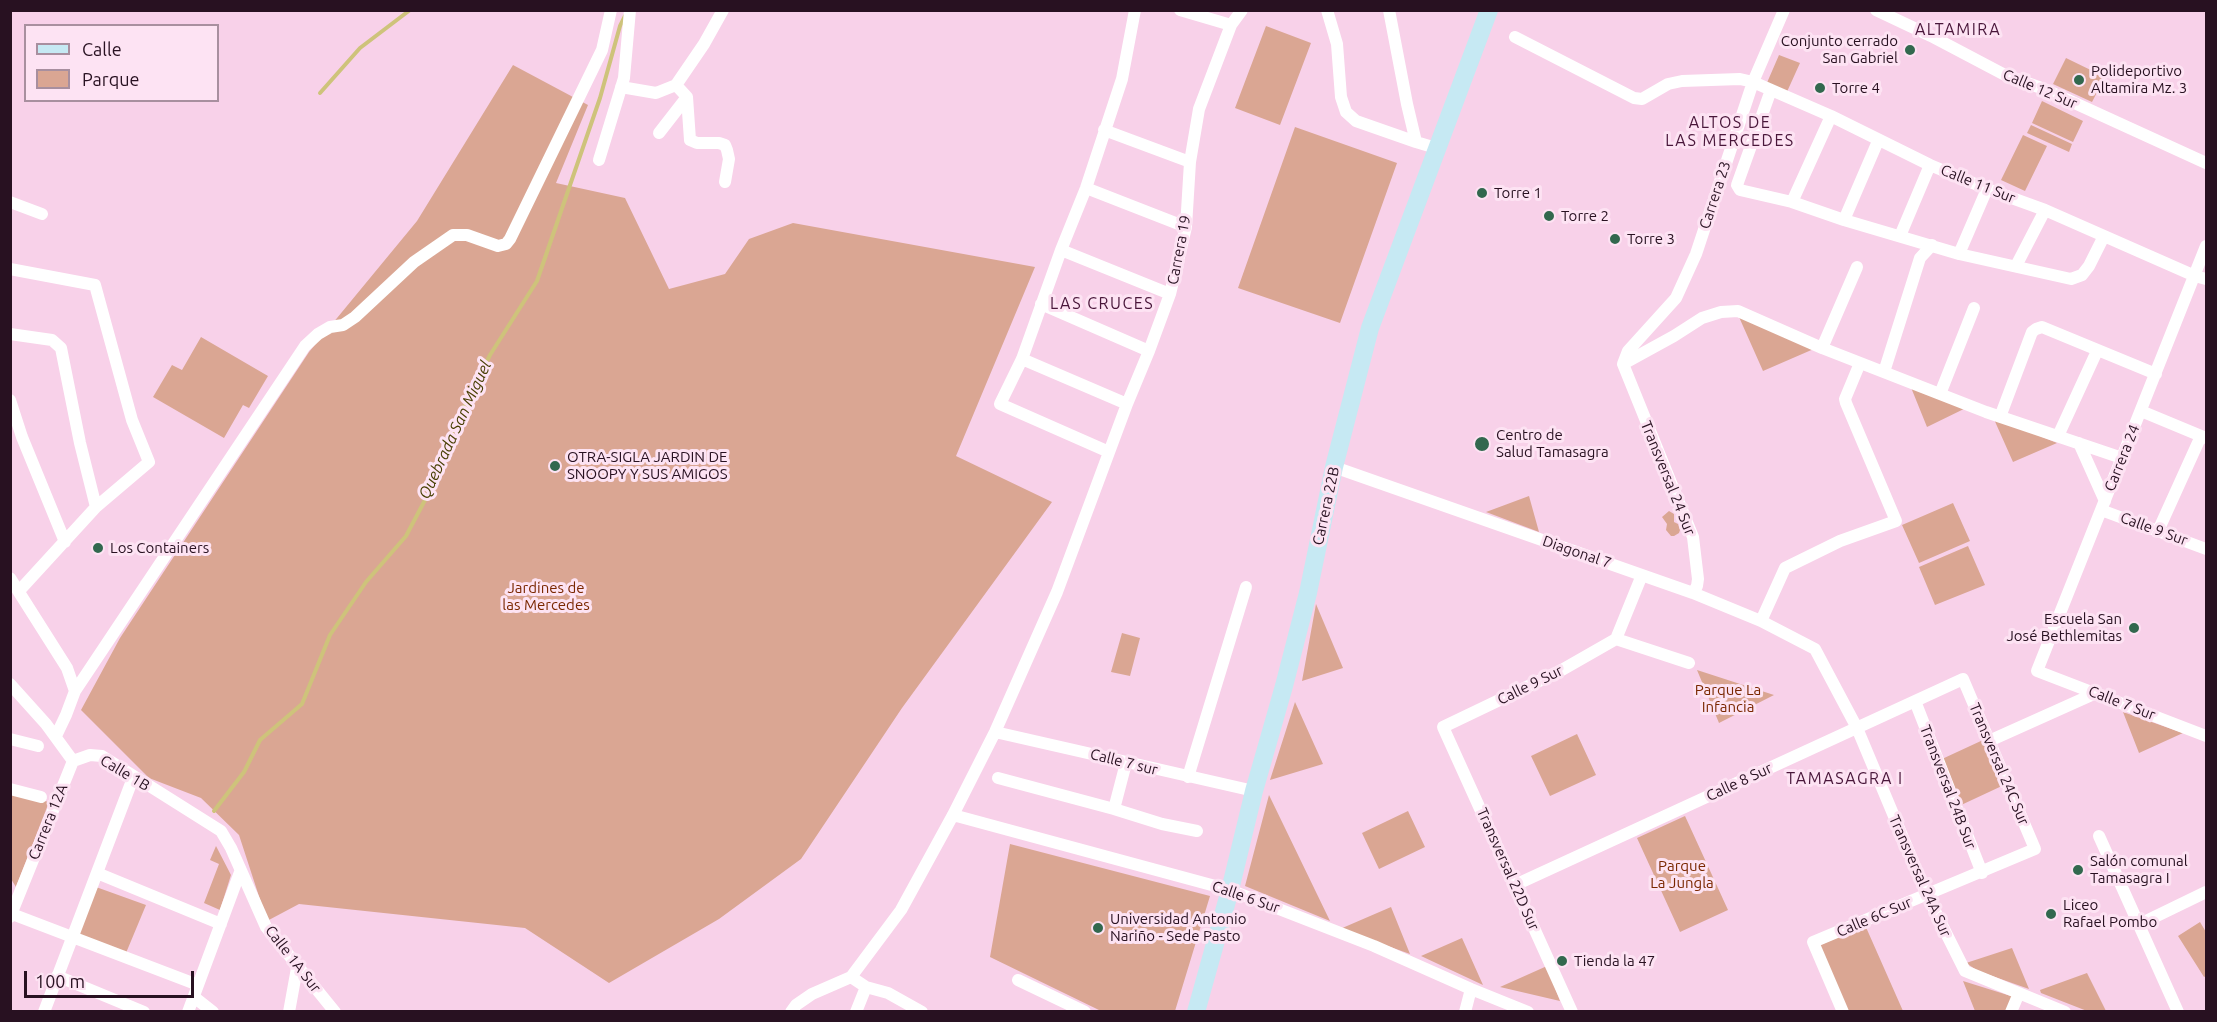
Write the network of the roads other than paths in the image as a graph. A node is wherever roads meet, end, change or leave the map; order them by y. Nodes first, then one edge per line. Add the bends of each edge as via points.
1 (612, 10) edge
2 (630, 10) edge
3 (723, 10) edge
4 (1135, 10) edge
5 (1180, 10) edge
6 (1242, 10) edge
7 (1327, 10) edge
8 (1389, 10) edge
9 (1489, 10) edge
10 (1784, 10) edge
11 (1876, 10) edge
12 (1231, 25) junction
13 (1515, 37) dead end
14 (1753, 82) junction
15 (676, 85) junction
16 (621, 87) junction
17 (1771, 90) junction
18 (687, 97) junction
19 (1831, 116) junction
20 (1104, 130) junction
21 (659, 133) dead end
22 (1878, 141) junction
23 (1416, 142) junction
24 (1436, 148) junction
25 (599, 160) dead end
26 (1190, 162) junction
27 (2206, 163) edge
28 (1930, 165) junction
29 (725, 182) dead end
30 (1086, 188) junction
31 (1987, 189) junction
32 (10, 202) edge
33 (1792, 202) junction
34 (2045, 210) junction
35 (42, 214) dead end
36 (1844, 220) junction
37 (1186, 228) junction
38 (1900, 236) junction
39 (2104, 236) junction
40 (1932, 245) junction
41 (2206, 246) edge
42 (1061, 250) junction
43 (1959, 254) junction
44 (2016, 266) junction
45 (1857, 267) dead end
46 (10, 269) edge
47 (2201, 277) edge
48 (1170, 294) junction
49 (1041, 304) junction
50 (1974, 309) dead end
51 (10, 334) edge
52 (1822, 348) junction
53 (1149, 351) junction
54 (2097, 351) junction
55 (1022, 358) junction
56 (1860, 363) junction
57 (1623, 364) junction
58 (1884, 372) junction
59 (2156, 374) junction
60 (1940, 394) junction
61 (10, 400) edge
62 (1126, 404) junction
63 (2141, 411) junction
64 (2000, 417) junction
65 (2058, 436) junction
66 (2204, 437) edge
67 (2079, 443) junction
68 (1109, 452) junction
69 (2122, 458) junction
70 (1334, 467) junction
71 (2103, 505) junction
72 (96, 507) junction
73 (2158, 531) junction
74 (65, 542) junction
75 (2206, 549) edge
76 (1642, 574) junction
77 (10, 578) edge
78 (1246, 587) dead end
79 (19, 591) junction
80 (1693, 593) junction
81 (1761, 621) junction
82 (1616, 639) junction
83 (1815, 649) joint
84 (1689, 663) dead end
85 (2037, 671) joint
86 (1963, 679) joint
87 (10, 684) edge
88 (75, 691) junction
89 (2096, 693) junction
90 (1915, 701) junction
91 (1443, 727) joint
92 (1857, 728) junction
93 (995, 732) junction
94 (56, 736) junction
95 (2206, 736) edge
96 (10, 739) edge
97 (1989, 741) junction
98 (38, 746) dead end
99 (73, 761) junction
100 (1126, 763) junction
101 (1188, 777) junction
102 (133, 778) junction
103 (998, 778) dead end
104 (10, 789) edge
105 (1254, 791) junction
106 (41, 796) dead end
107 (1114, 809) junction
108 (953, 815) junction
109 (1197, 831) dead end
110 (2099, 836) dead end
111 (2035, 849) joint
112 (240, 872) junction
113 (97, 873) junction
114 (1982, 873) junction
115 (1515, 885) junction
116 (1230, 890) junction
117 (2206, 892) edge
118 (14, 895) edge
119 (1927, 895) junction
120 (11, 915) edge
121 (221, 924) junction
122 (2138, 925) junction
123 (72, 937) junction
124 (297, 968) junction
125 (57, 976) junction
126 (850, 977) junction
127 (1018, 980) dead end
128 (866, 987) junction
129 (1471, 989) junction
130 (196, 991) junction
131 (2019, 993) junction
132 (907, 1007) edge
133 (44, 1011) edge
134 (144, 1011) edge
135 (188, 1011) edge
136 (213, 1011) edge
137 (289, 1011) edge
138 (335, 1011) edge
139 (791, 1011) edge
140 (856, 1011) edge
141 (922, 1011) edge
142 (1085, 1011) edge
143 (1196, 1011) edge
144 (1465, 1011) edge
145 (1528, 1011) edge
146 (1572, 1011) edge
147 (1843, 1011) edge
148 (2011, 1011) edge
149 (2065, 1011) edge
150 (2178, 1011) edge

1 - 88 street via 602,50 510,239 498,246 467,235 453,235 414,262 355,317 344,325 330,327 305,346
2 - 16 street
3 - 15 street
4 - 20 street via 1122,79
5 - 12 street
6 - 12 street, Carrera 19
7 - 23 street via 1337,44 1346,112 1356,121
8 - 23 street
9 - 24 street, Carrera 22B
10 - 14 street, Carrera 23
11 - 27 street, Calle 12 Sur via 2005,75
12 - 26 street, Carrera 19 via 1199,109
13 - 14 street, Calle 11 Sur via 1634,98 1642,99 1668,84 1682,81
14 - 17 street, Calle 11 Sur
14 - 57 street, Carrera 23 via 1696,254 1676,298 1628,351
15 - 16 street via 656,93
15 - 18 street
16 - 25 street
17 - 19 street, Calle 11 Sur
17 - 33 street via 1737,185 1740,190
18 - 21 street
18 - 29 street via 690,140 724,145 727,150
19 - 22 street, Calle 11 Sur
19 - 33 street
20 - 26 street
20 - 30 street
22 - 28 street, Calle 11 Sur
22 - 36 street
23 - 24 street
24 - 70 street, Carrera 22B via 1370,328
26 - 37 street, Carrera 19
28 - 31 street, Calle 11 Sur
28 - 38 street
30 - 37 street
30 - 42 street
31 - 34 street, Calle 11 Sur
31 - 43 street
32 - 35 street
33 - 36 street
34 - 39 street, Calle 11 Sur
34 - 44 street
36 - 38 street
37 - 48 street, Carrera 19
38 - 40 street
39 - 44 street via 2089,266 2082,275 2071,279
39 - 47 street, Calle 11 Sur
40 - 43 street
40 - 58 street via 1920,258
41 - 47 street, Carrera 24
42 - 48 street
42 - 49 street
43 - 44 street
45 - 52 street
46 - 72 street via 95,285 132,420 149,462
47 - 59 street, Carrera 24
48 - 53 street, Carrera 19
49 - 53 street
49 - 55 street
50 - 60 street
51 - 72 street via 52,340 61,348
52 - 56 street
52 - 57 street via 1738,311 1721,312 1702,318
53 - 62 street, Carrera 19
54 - 59 street
54 - 64 street via 2042,327 2032,332
54 - 65 street
55 - 62 street
55 - 68 street via 1000,404
56 - 58 street
56 - 81 street via 1846,404 1896,521 1785,568
57 - 80 street, Transversal 24 Sur via 1693,537 1698,579
58 - 60 street
59 - 63 street, Carrera 24
60 - 64 street
61 - 74 street
62 - 68 street, Carrera 19
63 - 66 street
63 - 69 street, Carrera 24
64 - 65 street
65 - 67 street
66 - 73 street
67 - 69 street
67 - 71 street
68 - 93 street, Carrera 19 via 1057,592
69 - 71 street, Carrera 24
70 - 76 street, Diagonal 7
70 - 105 street, Carrera 22B via 1308,593
71 - 73 street, Calle 9 Sur
71 - 85 street, Carrera 24
72 - 74 street
73 - 75 street, Calle 9 Sur
74 - 79 street
76 - 80 street, Diagonal 7
76 - 82 street
77 - 79 street
78 - 101 street
79 - 88 street via 67,668
80 - 81 street, Diagonal 7
81 - 83 street, Diagonal 7
82 - 84 street
82 - 91 street, Calle 9 Sur via 1560,671
83 - 92 street, Transversal 24A Sur
85 - 89 street, Calle 7 Sur
86 - 90 street, Calle 8 Sur
86 - 97 street, Transversal 24C Sur
87 - 94 street
88 - 94 street
89 - 95 street, Calle 7 Sur
89 - 97 street
90 - 92 street, Calle 8 Sur
90 - 114 street, Transversal 24B Sur
91 - 115 street, Transversal 22D Sur
92 - 115 street, Calle 8 Sur
92 - 119 street, Transversal 24A Sur
93 - 100 street, Calle 7 sur
93 - 108 street, Carrera 19
94 - 99 street
96 - 98 street
97 - 111 street, Transversal 24C Sur
99 - 102 street, Calle 1B via 90,755 102,756
99 - 118 street, Carrera 12A
100 - 101 street, Calle 7 sur
100 - 107 street
101 - 105 street, Calle 7 sur
102 - 112 street, Calle 1B via 221,831
102 - 113 street
103 - 107 street
104 - 106 street
105 - 116 street, Carrera 22B
107 - 109 street
108 - 116 street, Calle 6 Sur
108 - 126 street, Carrera 19 via 901,910
110 - 122 street
111 - 114 street, Calle 6C Sur
112 - 121 street
112 - 124 street, Calle 1A Sur via 266,927
113 - 121 street
113 - 123 street
114 - 119 street, Calle 6C Sur
115 - 146 street, Transversal 22D Sur
116 - 129 street, Calle 6 Sur
116 - 143 street, Carrera 22B
117 - 122 street
118 - 120 street, Carrera 12A
119 - 131 street, Transversal 24A Sur via 1965,971
119 - 147 street, Calle 6C Sur via 1813,942
120 - 123 street
121 - 130 street
122 - 150 street
123 - 125 street
123 - 130 street
124 - 137 street
124 - 138 street, Calle 1A Sur
125 - 133 street
125 - 134 street
126 - 128 street
126 - 139 street via 812,994
127 - 142 street
128 - 132 street via 888,993
128 - 140 street
129 - 144 street
129 - 145 street, Calle 6 Sur
130 - 135 street
130 - 136 street
131 - 148 street
131 - 149 street, Transversal 24A Sur
132 - 141 street

